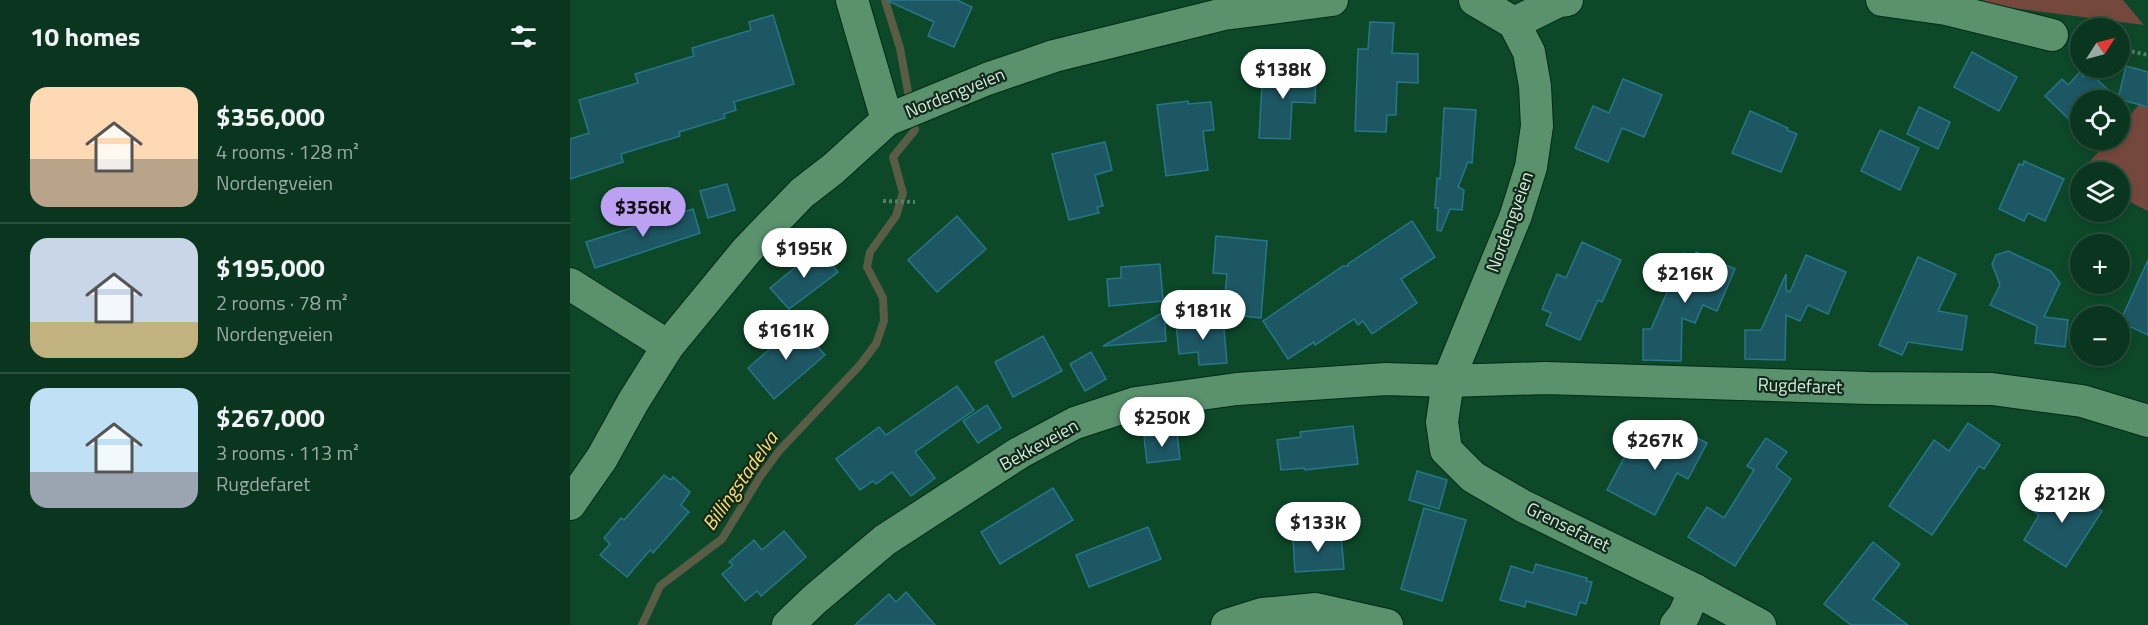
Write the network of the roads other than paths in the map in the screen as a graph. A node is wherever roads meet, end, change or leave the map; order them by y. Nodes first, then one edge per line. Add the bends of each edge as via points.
1 (852, 0) edge
2 (1332, 0) edge
3 (1475, 0) edge
4 (1567, 0) edge
5 (1882, 0) edge
6 (1514, 23) junction
7 (2052, 35) dead end
8 (887, 120) junction
9 (570, 284) edge
10 (668, 346) junction
11 (1448, 381) junction
12 (2148, 421) edge
13 (570, 504) edge
14 (1695, 590) junction
15 (788, 625) edge
16 (1227, 625) edge
17 (1387, 625) edge
18 (1676, 625) edge
19 (1760, 625) edge

1 - 8 street
2 - 8 street, Nordengveien via 1224,14 1054,56
3 - 6 street
4 - 6 street
5 - 7 street via 1946,9
6 - 11 street, Nordengveien via 1529,52 1535,86 1537,126 1531,167 1516,215
8 - 10 street, Nordengveien via 802,192 747,250
9 - 10 street
10 - 13 street, Nordengveien
11 - 12 street, Rugdefaret via 1545,378 1992,389 2082,401
11 - 14 street, Grensefaret via 1442,422 1446,450 1473,477 1523,506
11 - 15 street, Bekkeveien via 1386,379 1237,389 1136,403 1075,423 1020,453 885,540
14 - 18 street
14 - 19 street, Grensefaret
16 - 17 street via 1262,614 1316,609

